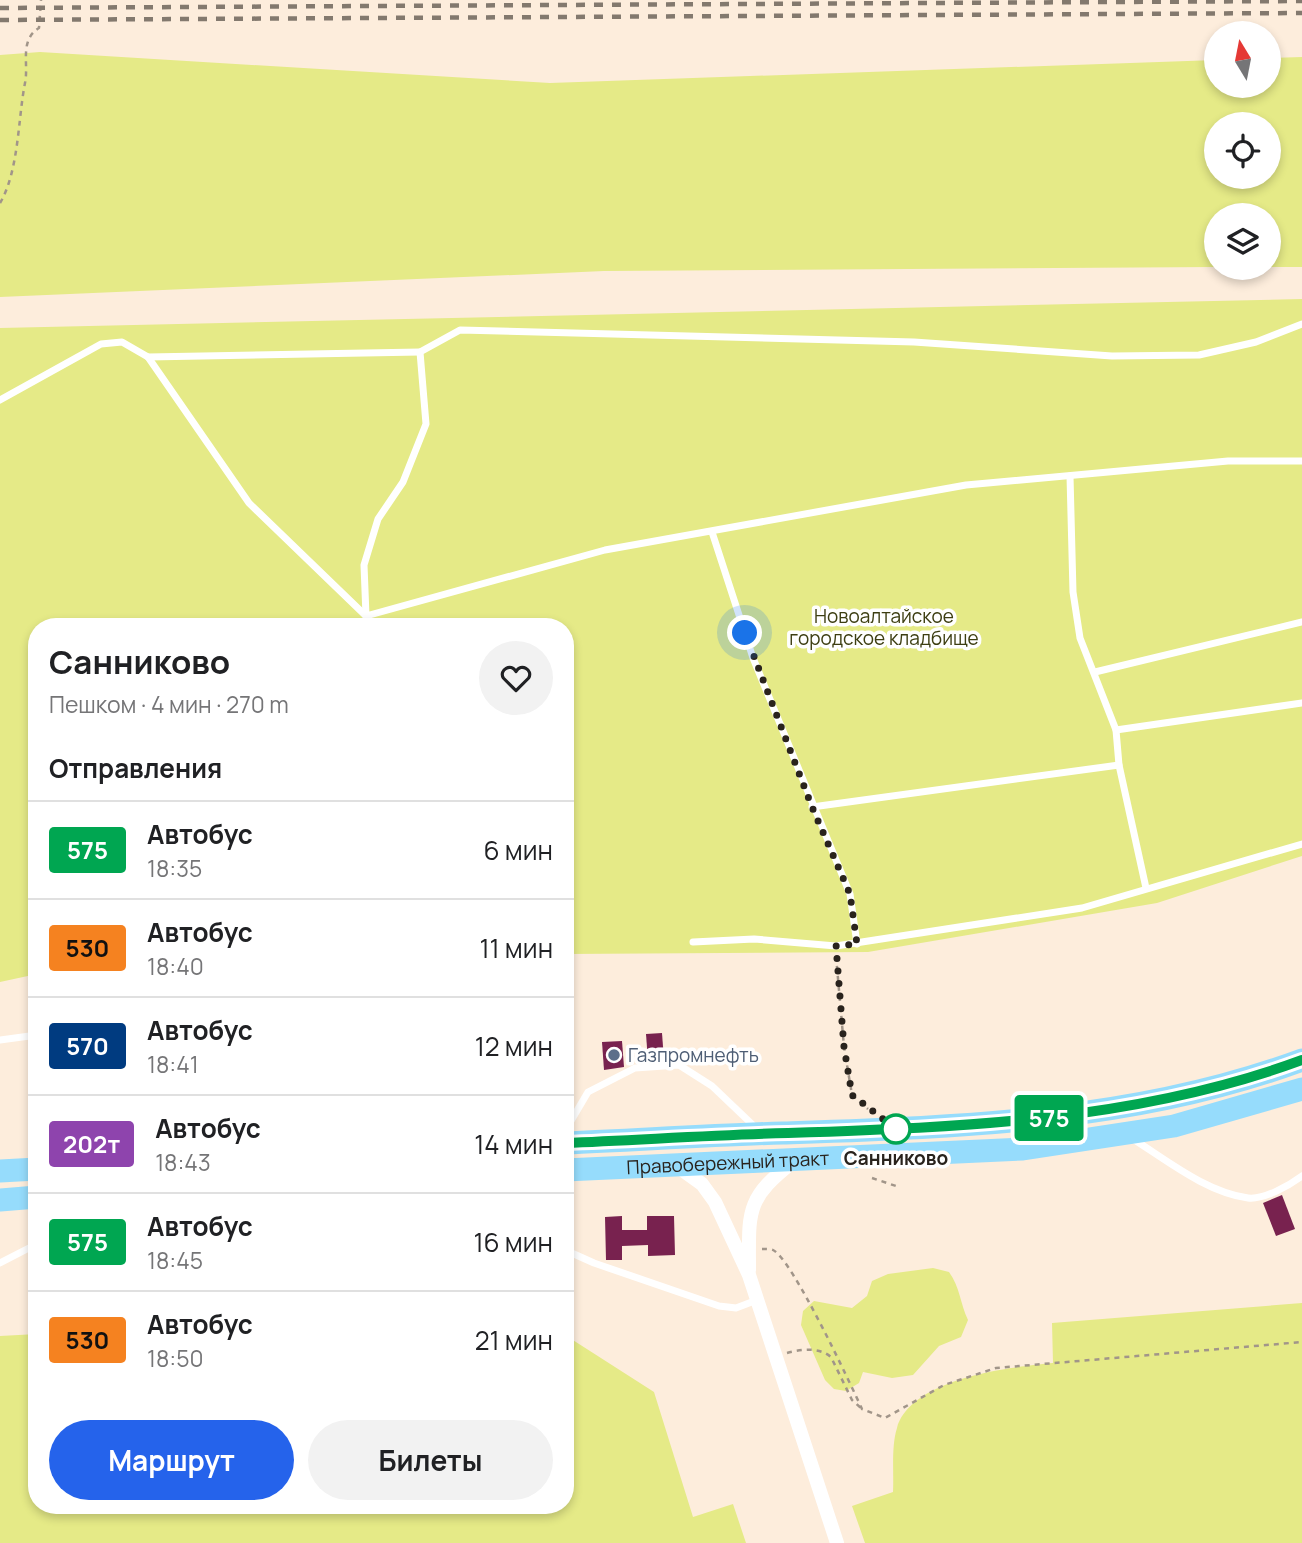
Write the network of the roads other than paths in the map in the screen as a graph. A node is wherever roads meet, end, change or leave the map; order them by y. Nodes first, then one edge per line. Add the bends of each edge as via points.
1 (1302, 324) edge
2 (420, 352) junction
3 (148, 357) junction
4 (0, 400) edge
5 (1302, 461) edge
6 (1070, 476) junction
7 (712, 533) junction
8 (366, 616) junction
9 (1302, 622) edge
10 (1095, 672) junction
11 (1302, 703) edge
12 (1116, 730) junction
13 (1119, 765) junction
14 (812, 807) junction
15 (1302, 844) edge
16 (1146, 888) junction
17 (693, 942) dead end
18 (857, 944) junction
19 (28, 1036) edge
20 (0, 1040) edge
21 (1302, 1060) edge
22 (1302, 1089) edge
23 (574, 1116) edge
24 (762, 1134) junction
25 (1126, 1135) junction
26 (574, 1143) edge
27 (795, 1161) junction
28 (677, 1166) junction
29 (28, 1170) edge
30 (574, 1170) edge
31 (3, 1171) edge
32 (1302, 1176) edge
33 (28, 1198) edge
34 (6, 1200) edge
35 (28, 1251) edge
36 (574, 1254) edge
37 (0, 1264) edge
38 (749, 1275) junction
39 (757, 1300) junction
40 (837, 1543) edge

1 - 2 lane via 1256,342 1199,355 1112,356 914,342 460,330
2 - 3 lane
2 - 8 lane via 426,424 402,482 378,519 364,565
3 - 4 lane via 122,342 102,344
3 - 8 lane via 249,503
5 - 6 lane via 1228,461
6 - 7 lane via 966,485
6 - 10 lane via 1073,592 1080,638
7 - 8 lane via 605,550
7 - 14 lane via 753,658
9 - 10 lane
10 - 12 lane
11 - 12 lane
12 - 13 lane
13 - 14 lane
13 - 16 lane
14 - 18 lane via 850,894
15 - 16 lane
16 - 18 lane via 1082,908
17 - 18 lane via 754,939
19 - 20 lane
21 - 24 highway, Правобережный тракт via 1224,1086 1094,1113 1003,1124
22 - 25 highway, Правобережный тракт via 1231,1112
23 - 24 lane via 588,1092 635,1068 680,1065 712,1086
24 - 26 highway, Правобережный тракт
25 - 27 highway, Правобережный тракт via 1023,1149
25 - 32 lane via 1203,1182 1250,1199
27 - 28 highway, Правобережный тракт
27 - 38 street via 756,1196 750,1214
28 - 30 highway, Правобережный тракт
28 - 38 street via 702,1184 715,1202
29 - 31 highway
33 - 34 highway
35 - 37 lane
36 - 39 lane via 719,1306 736,1308
38 - 39 street
39 - 40 street

